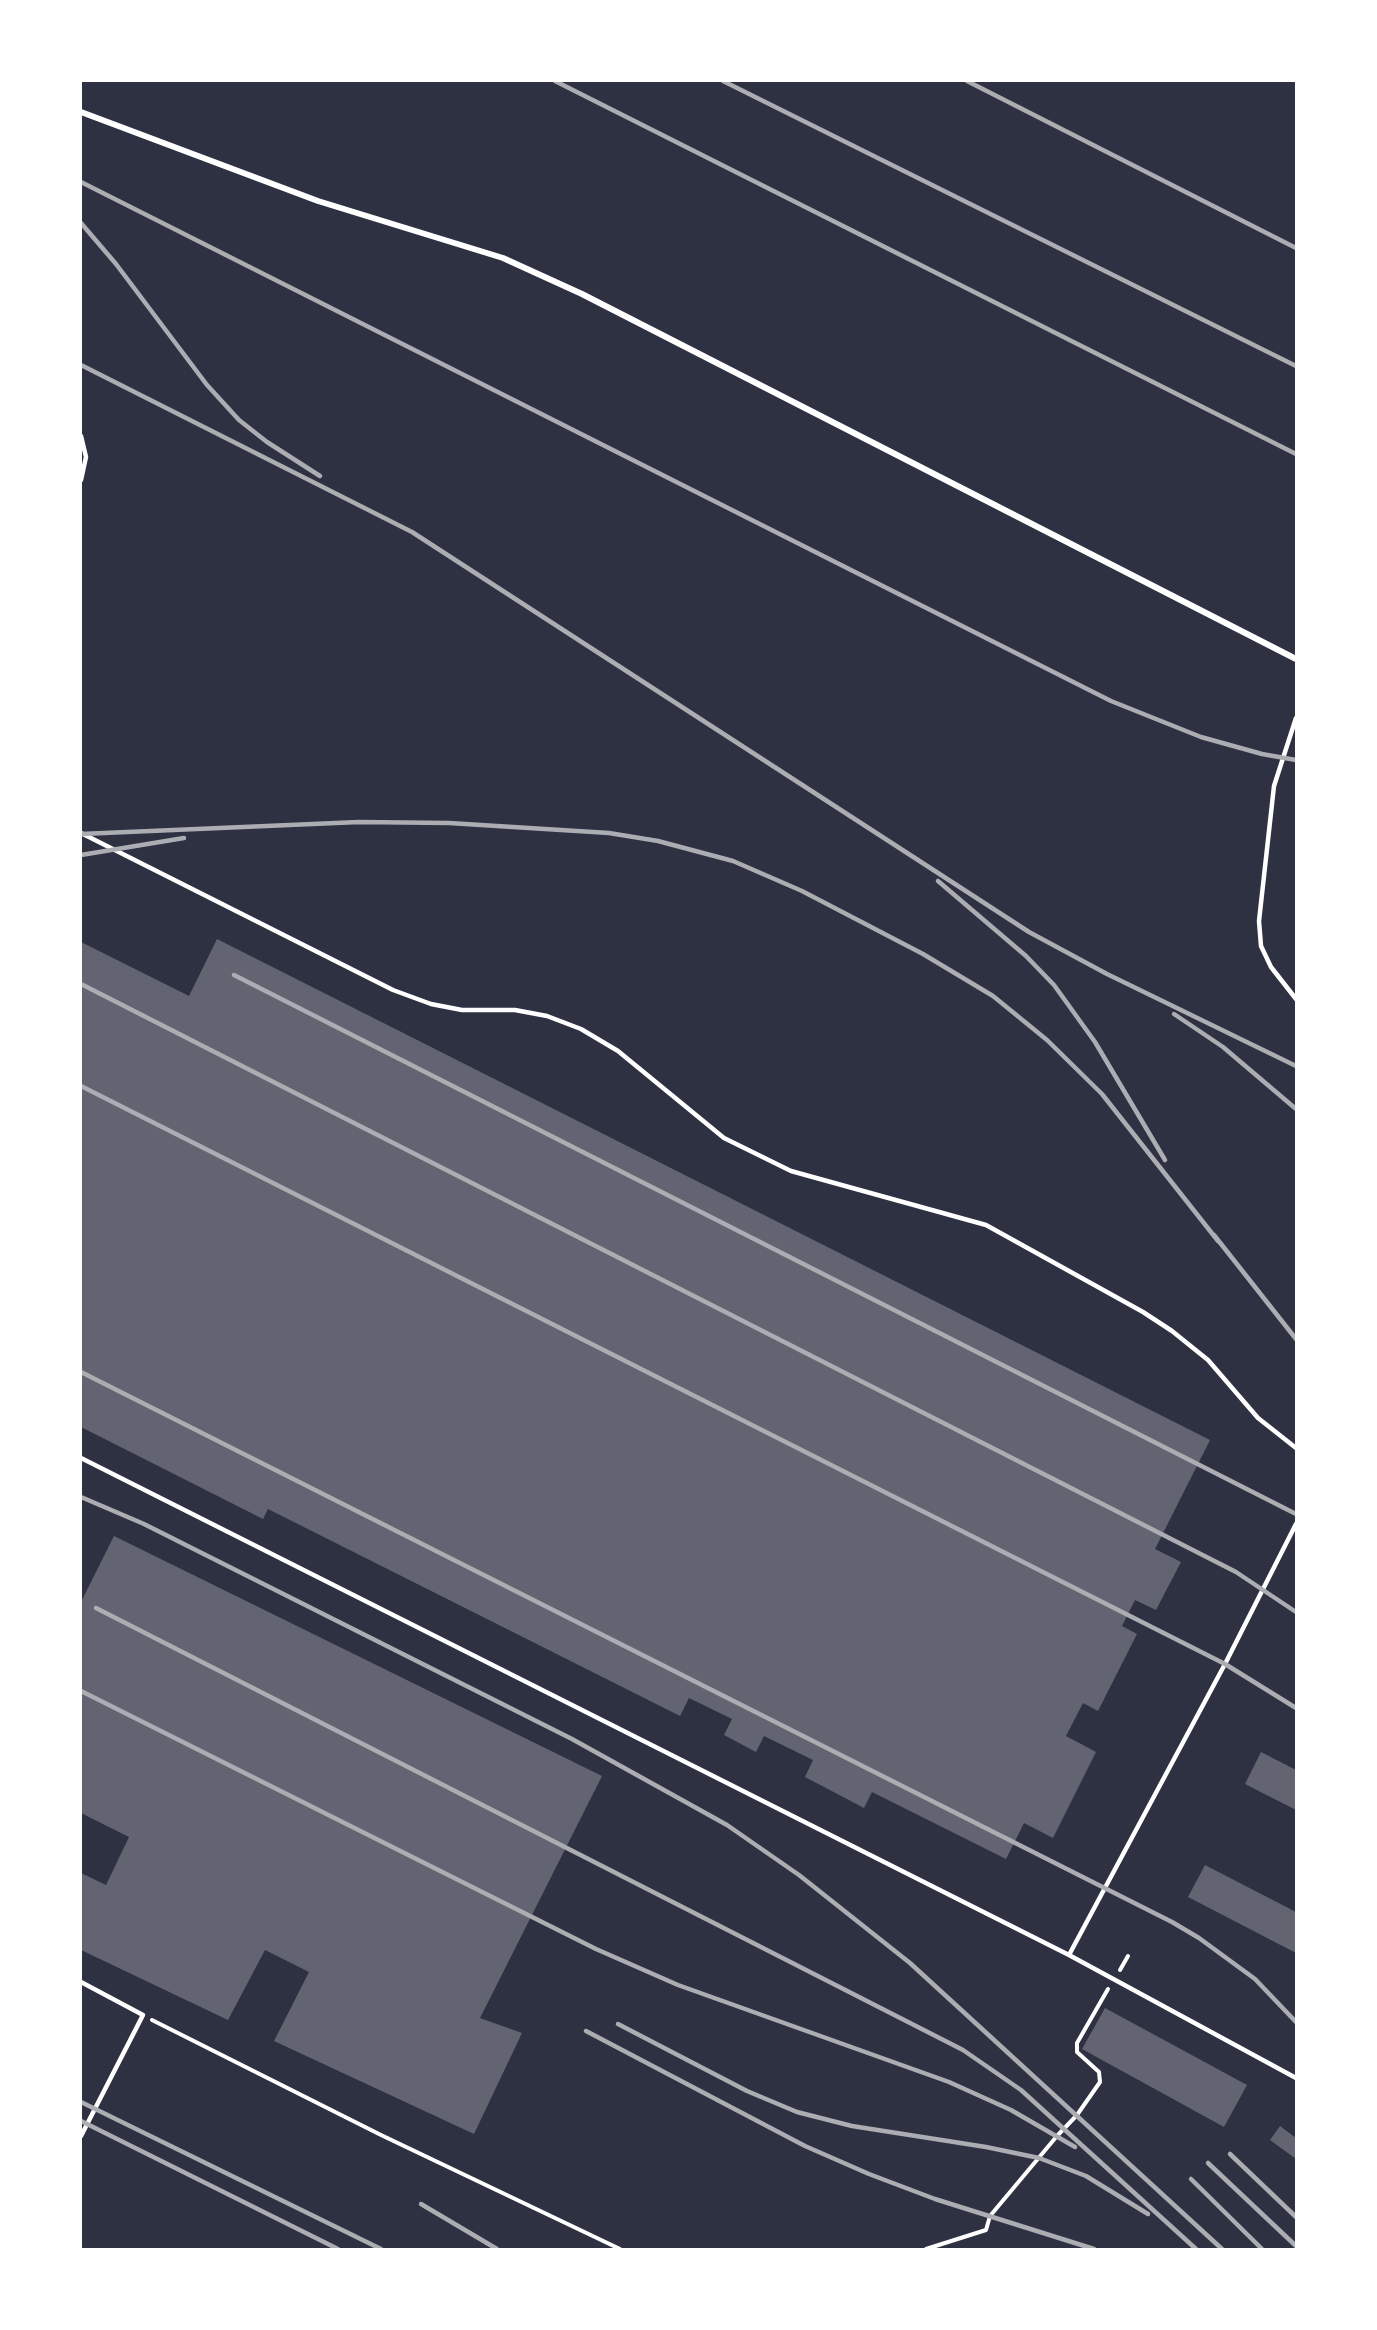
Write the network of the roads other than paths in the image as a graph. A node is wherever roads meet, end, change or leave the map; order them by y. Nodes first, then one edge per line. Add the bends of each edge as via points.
1 (81, 112) edge
2 (81, 436) edge
3 (81, 480) edge
4 (1296, 658) edge
5 (1296, 718) edge
6 (81, 833) edge
7 (1296, 999) edge
8 (1296, 1448) edge
9 (81, 1458) edge
10 (1296, 1524) edge
11 (1069, 1955) junction
12 (81, 1982) edge
13 (1296, 2078) edge
14 (81, 2136) edge

1 - 4 street via 318,201 503,258 582,294
2 - 3 lane via 86,456
5 - 7 lane via 1274,786 1259,921 1261,946 1271,967
6 - 8 lane via 393,990 431,1004 462,1010 515,1010 547,1016 581,1029 618,1051 724,1138 791,1171 986,1225 1172,1331 1208,1360 1258,1418
9 - 11 lane
10 - 11 lane
11 - 13 lane
12 - 14 lane via 143,2015

